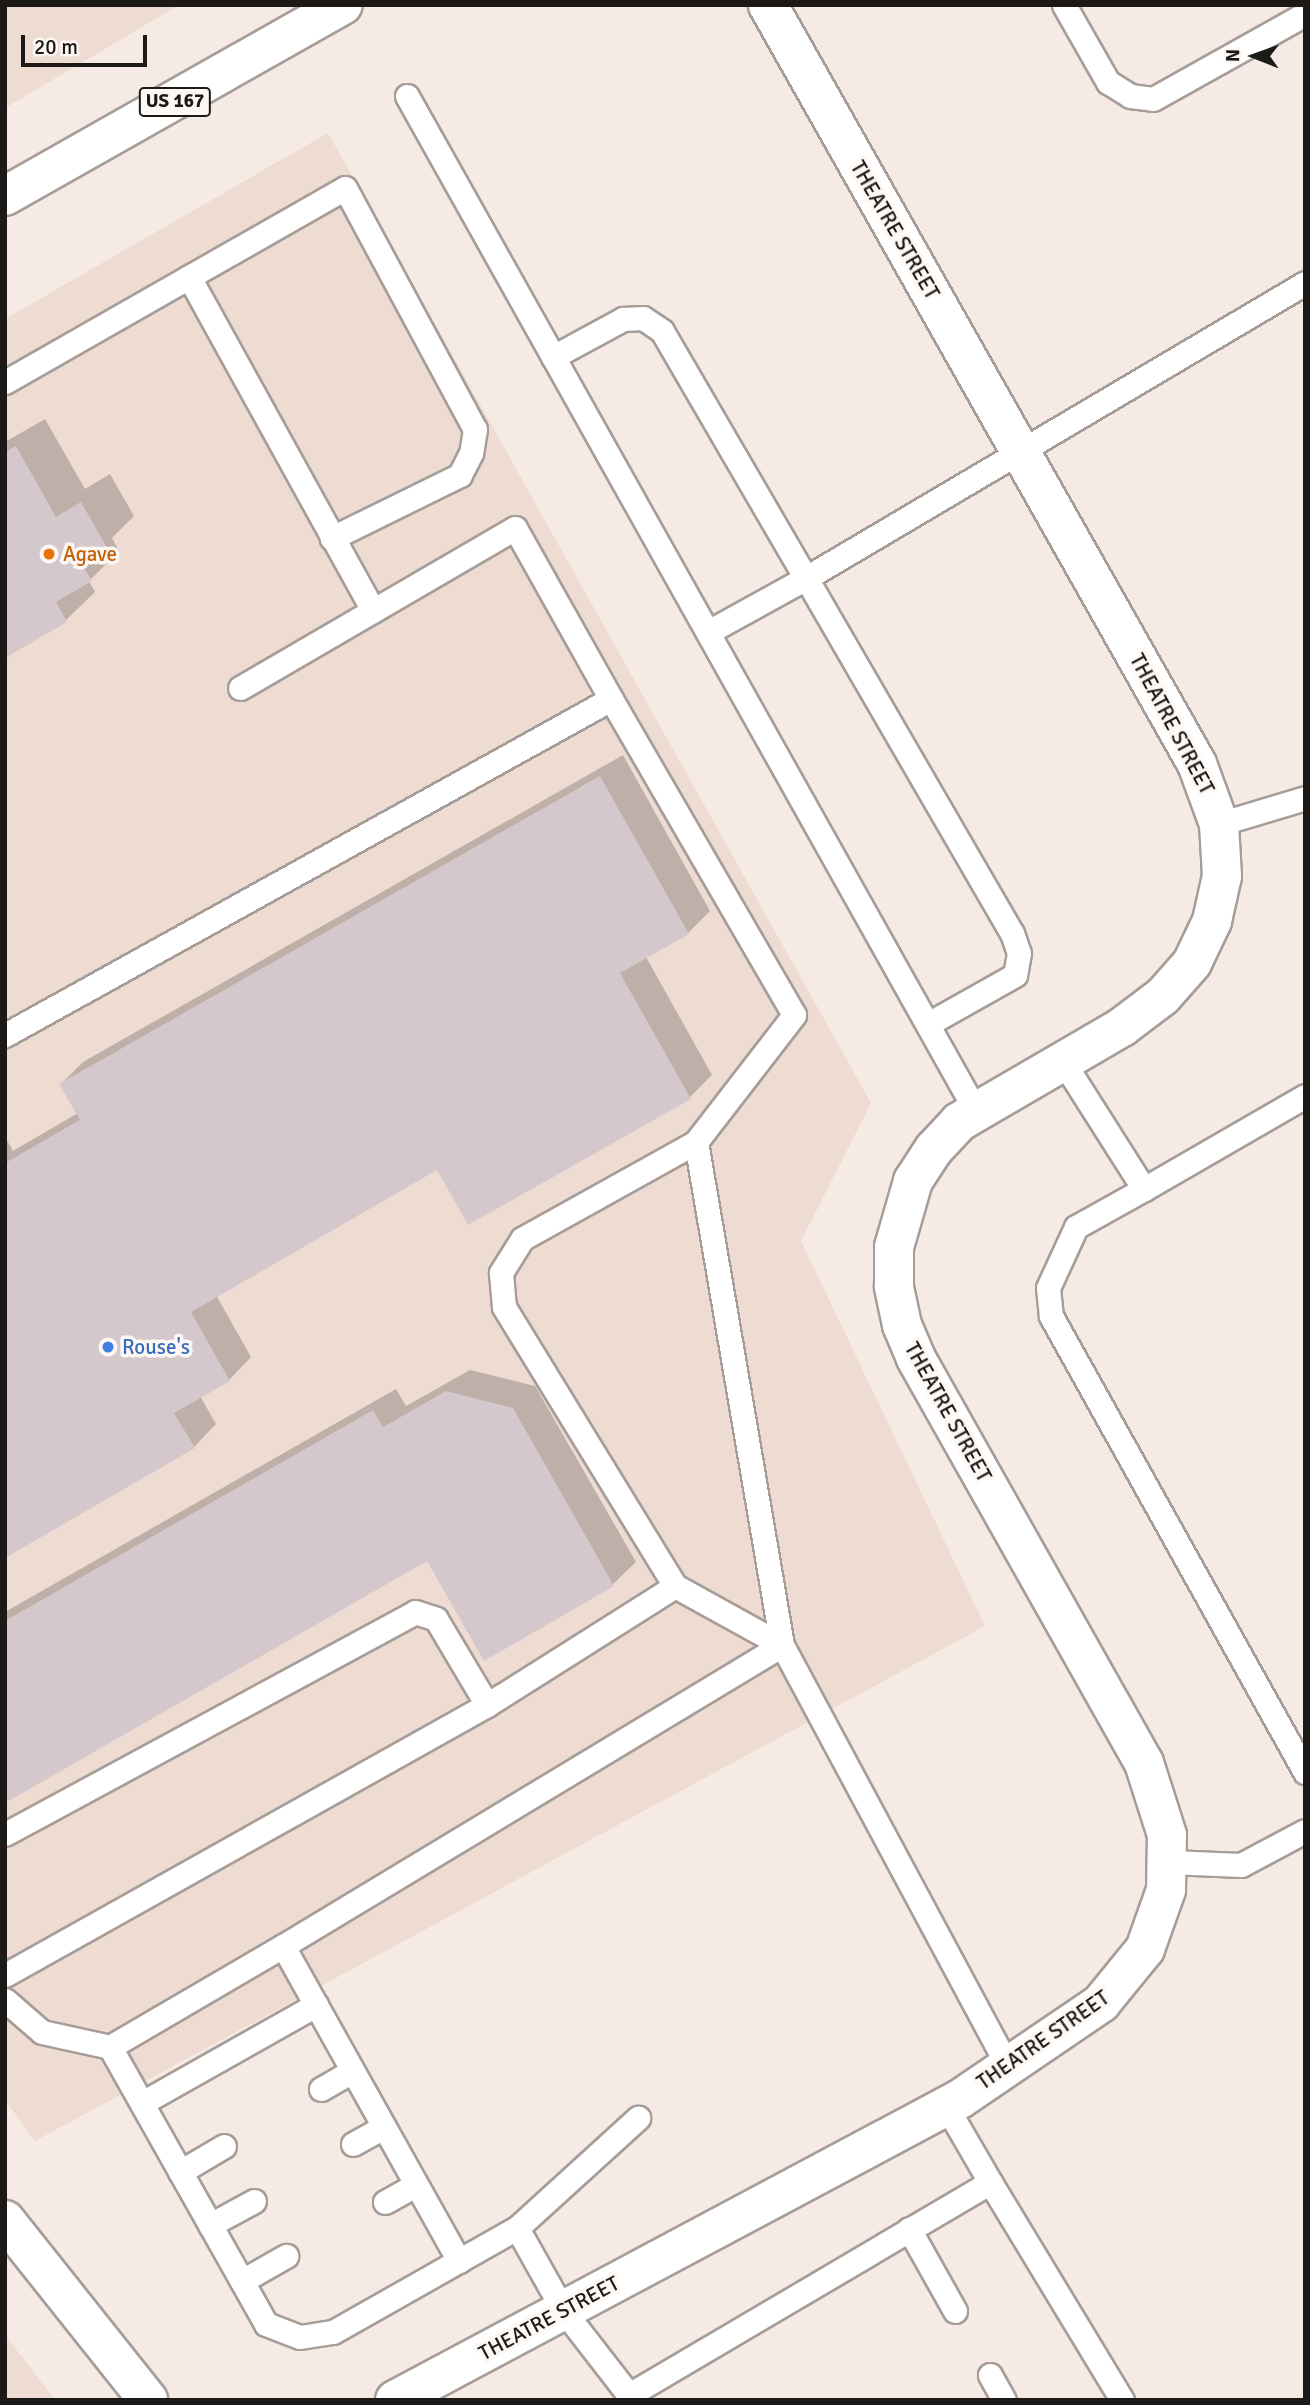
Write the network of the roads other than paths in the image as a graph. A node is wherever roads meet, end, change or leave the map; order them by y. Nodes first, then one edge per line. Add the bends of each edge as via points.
1 (343, 5) edge
2 (1065, 5) edge
3 (779, 12) edge
4 (1305, 14) edge
5 (407, 96) dead end
6 (5, 196) edge
7 (189, 277) junction
8 (1305, 283) edge
9 (553, 357) junction
10 (5, 383) edge
11 (1019, 449) junction
12 (332, 538) junction
13 (806, 578) junction
14 (373, 611) junction
15 (708, 632) junction
16 (240, 688) dead end
17 (611, 699) junction
18 (1305, 798) edge
19 (1219, 824) junction
20 (928, 1024) junction
21 (5, 1035) edge
22 (1062, 1060) junction
23 (1305, 1096) edge
24 (976, 1111) junction
25 (696, 1142) junction
26 (1144, 1189) junction
27 (675, 1586) junction
28 (782, 1645) junction
29 (487, 1705) junction
30 (1305, 1772) edge
31 (1305, 1830) edge
32 (5, 1834) edge
33 (1169, 1862) junction
34 (283, 1946) junction
35 (5, 1975) edge
36 (5, 2000) edge
37 (316, 2006) junction
38 (110, 2047) junction
39 (1007, 2066) junction
40 (352, 2071) junction
41 (321, 2089) dead end
42 (142, 2103) junction
43 (946, 2106) junction
44 (638, 2119) dead end
45 (384, 2127) junction
46 (353, 2144) dead end
47 (223, 2146) dead end
48 (180, 2172) junction
49 (989, 2182) junction
50 (416, 2185) junction
51 (254, 2200) dead end
52 (385, 2202) dead end
53 (5, 2220) edge
54 (210, 2225) junction
55 (517, 2228) junction
56 (909, 2229) junction
57 (286, 2256) dead end
58 (458, 2261) junction
59 (242, 2281) junction
60 (563, 2310) junction
61 (955, 2311) dead end
62 (990, 2375) dead end
63 (148, 2400) edge
64 (395, 2400) edge
65 (1004, 2400) edge
66 (1122, 2400) edge

1 - 6 street, US 167
2 - 4 lane via 1108,82 1130,96 1153,99
3 - 11 street, THEATRE STREET
5 - 9 lane
7 - 10 lane
7 - 12 lane
7 - 12 lane via 345,188 475,429 471,453 460,475
8 - 11 lane
9 - 13 lane via 623,319 643,318 662,331
9 - 15 lane
11 - 13 lane
11 - 19 street, THEATRE STREET via 1197,764
12 - 14 lane
13 - 15 lane
13 - 20 lane via 1012,933 1019,953 1015,975
14 - 16 lane
14 - 17 lane via 514,528
15 - 20 lane
17 - 21 lane
17 - 25 lane via 794,1015
18 - 19 lane
19 - 22 street, THEATRE STREET via 1222,876 1212,921 1192,963 1163,996 1122,1027
20 - 24 lane
22 - 24 street, THEATRE STREET
22 - 26 lane
23 - 26 lane
24 - 33 street, THEATRE STREET via 934,1149 913,1181 901,1214 894,1247 894,1286 902,1325 1143,1763 1162,1809
25 - 27 lane via 522,1239 502,1273 504,1307
25 - 28 lane
26 - 30 lane via 1076,1227 1048,1288 1051,1316
27 - 28 lane
27 - 29 lane
28 - 34 lane
28 - 39 lane
29 - 32 lane via 436,1619 415,1612
29 - 35 lane
31 - 33 lane via 1241,1865
33 - 39 street, THEATRE STREET via 1158,1920 1127,1976 1101,2003
34 - 37 lane
34 - 38 lane
36 - 38 lane via 42,2032
37 - 40 lane
37 - 42 lane
38 - 42 lane
39 - 43 street, THEATRE STREET
40 - 41 lane
40 - 45 lane
42 - 48 lane
43 - 49 lane
43 - 60 street, THEATRE STREET
44 - 55 lane
45 - 46 lane
45 - 50 lane
47 - 48 lane
48 - 54 lane
49 - 56 lane
49 - 66 lane
50 - 52 lane
50 - 58 lane
51 - 54 lane
53 - 63 street
54 - 59 lane
55 - 58 lane
55 - 60 lane
56 - 60 lane via 629,2395
56 - 61 lane
57 - 59 lane
58 - 59 lane via 333,2332 300,2337 266,2324
60 - 64 street, THEATRE STREET
62 - 65 lane

